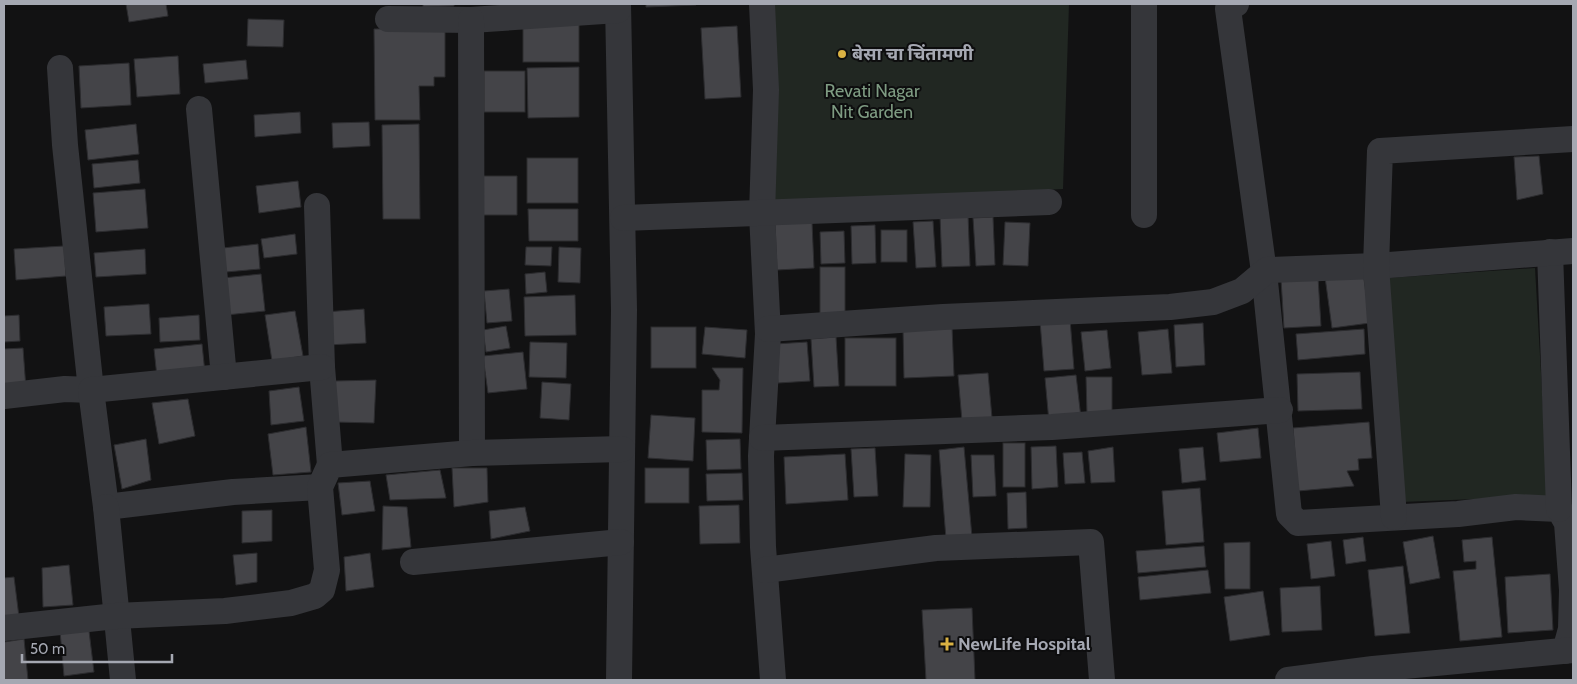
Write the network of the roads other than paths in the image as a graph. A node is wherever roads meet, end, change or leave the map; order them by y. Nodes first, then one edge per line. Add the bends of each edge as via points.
1 (762, 4) edge
2 (1144, 4) edge
3 (1236, 4) edge
4 (618, 7) edge
5 (388, 19) dead end
6 (471, 20) junction
7 (60, 68) dead end
8 (199, 109) dead end
9 (1573, 139) edge
10 (1050, 202) dead end
11 (317, 206) dead end
12 (762, 214) junction
13 (1144, 215) dead end
14 (623, 218) junction
15 (1562, 252) edge
16 (1376, 266) junction
17 (1264, 272) junction
18 (768, 329) junction
19 (322, 367) junction
20 (224, 377) junction
21 (91, 390) junction
22 (4, 396) edge
23 (1280, 410) junction
24 (762, 438) junction
25 (622, 449) junction
26 (472, 454) junction
27 (325, 476) junction
28 (106, 506) junction
29 (1559, 509) junction
30 (1394, 517) junction
31 (621, 542) junction
32 (413, 562) dead end
33 (765, 570) junction
34 (116, 616) junction
35 (4, 628) edge
36 (1569, 651) edge
37 (1349, 676) edge
38 (123, 680) edge
39 (618, 680) edge
40 (774, 680) edge
41 (1102, 680) edge
42 (1288, 680) edge

1 - 12 street via 766,90
2 - 13 street
3 - 17 street via 1228,9
4 - 6 street
4 - 14 street
5 - 6 street
6 - 26 street
7 - 21 street
8 - 20 street
9 - 16 street via 1380,150
10 - 12 street
11 - 19 street
12 - 14 street
12 - 18 street
14 - 25 street
15 - 16 street
15 - 29 street
16 - 17 street
16 - 30 street
17 - 18 street via 1242,291 1214,302
17 - 23 street
18 - 24 street
19 - 20 street
19 - 27 street
20 - 21 street
21 - 22 street via 65,389
21 - 28 street
23 - 24 street via 1052,427
23 - 30 street via 1289,514 1298,523
24 - 33 street
25 - 26 street
25 - 31 street
26 - 27 street
27 - 28 street via 233,492
27 - 34 street via 327,570 322,590 315,596 291,604 226,611
28 - 34 street
29 - 30 street via 1516,507
29 - 36 street via 1567,523 1572,590
31 - 32 street
31 - 39 street
33 - 40 street
33 - 41 street via 936,548 1091,542
34 - 35 street
34 - 38 street
36 - 37 street via 1479,657
37 - 42 street

